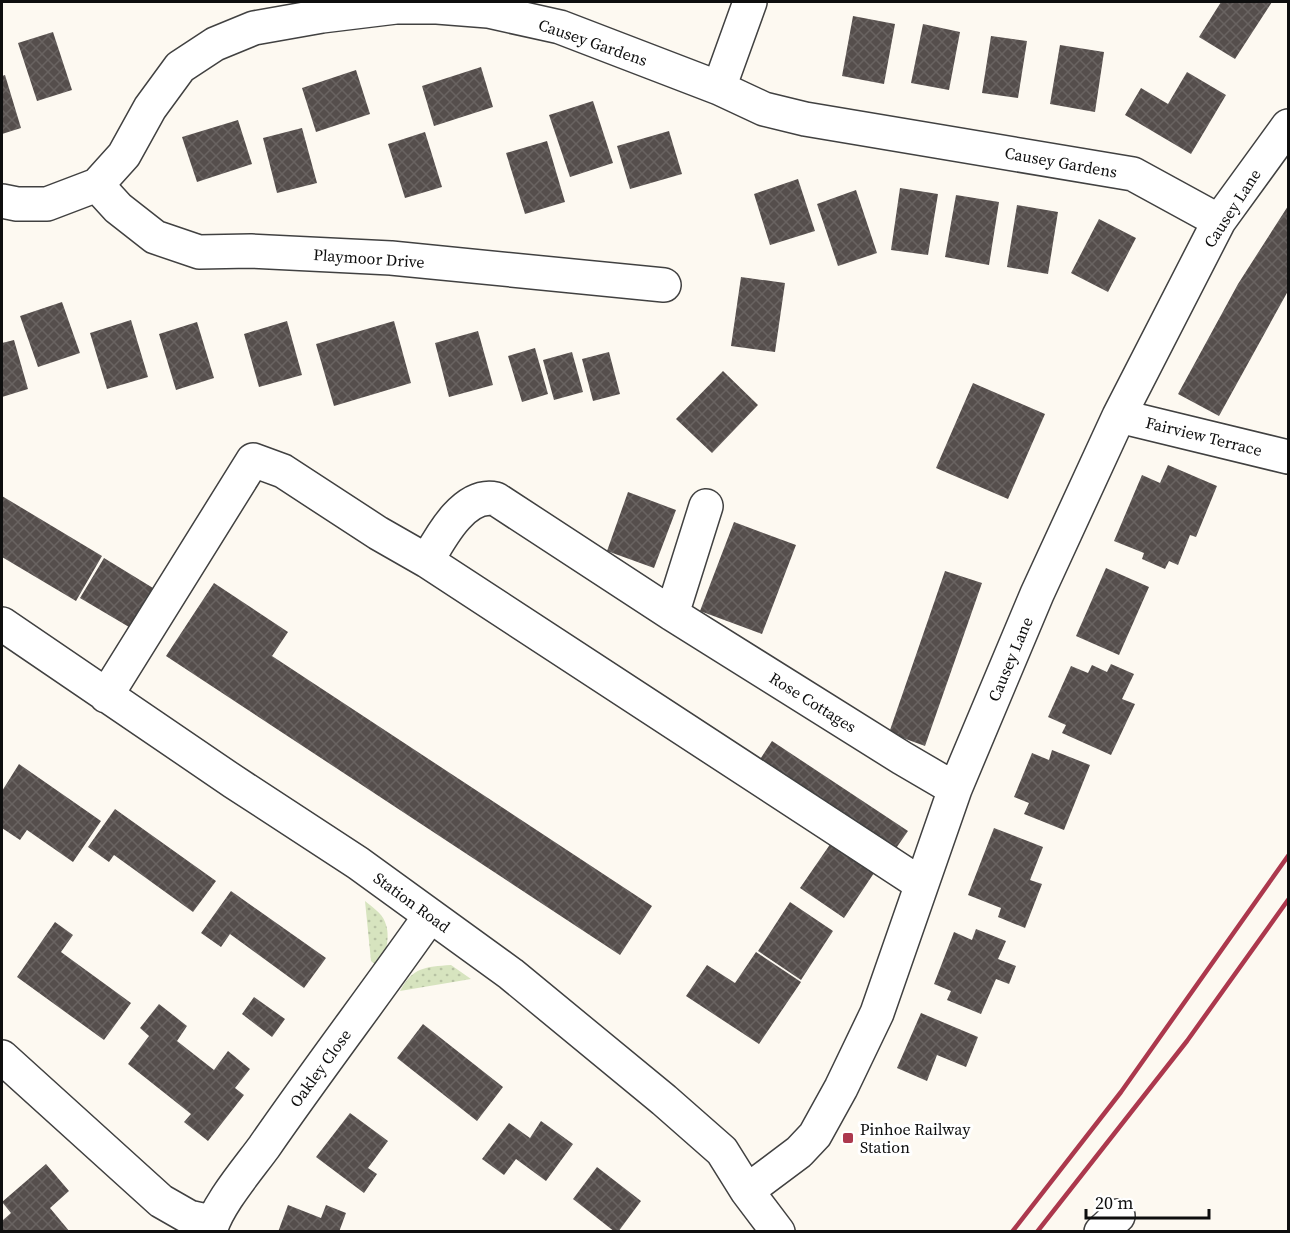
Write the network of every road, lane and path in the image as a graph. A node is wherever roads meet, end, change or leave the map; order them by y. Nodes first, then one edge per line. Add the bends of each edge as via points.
1 (750, 2) edge
2 (719, 88) junction
3 (1288, 126) edge
4 (97, 185) junction
5 (2, 201) edge
6 (1219, 221) junction
7 (664, 285) dead end
8 (1119, 416) junction
9 (1288, 457) edge
10 (706, 506) dead end
11 (428, 561) junction
12 (672, 614) junction
13 (2, 624) edge
14 (106, 696) junction
15 (956, 789) junction
16 (921, 884) junction
17 (430, 916) junction
18 (2, 1057) edge
19 (747, 1191) junction
20 (211, 1227) edge
21 (777, 1232) edge

1 - 2 street
2 - 4 street, Causey Gardens via 560,27 488,11 396,7 322,16 254,28 215,44 180,67 150,108 124,155
2 - 6 street, Causey Gardens via 764,109 805,120 1133,174
3 - 6 street, Causey Lane
4 - 5 street, Causey Gardens via 47,204
4 - 7 street, Playmoor Drive via 118,208 155,237 199,252 391,258
6 - 8 street, Causey Lane
8 - 9 street, Fairview Terrace
8 - 15 street, Causey Lane via 1037,594
10 - 12 street
11 - 12 street, Rose Cottages via 455,518 473,503 496,499
11 - 14 street via 283,471 253,460
11 - 16 street
12 - 15 street, Rose Cottages
13 - 14 street, Station Road
14 - 17 street, Station Road via 358,863
15 - 16 street, Causey Lane
16 - 19 street, Causey Lane via 877,1013 815,1135
17 - 19 street, Station Road via 511,974 664,1100 722,1151
17 - 20 street, Oakley Close via 324,1061
18 - 20 street, Oakley Close via 161,1201
19 - 21 street, Station Road

